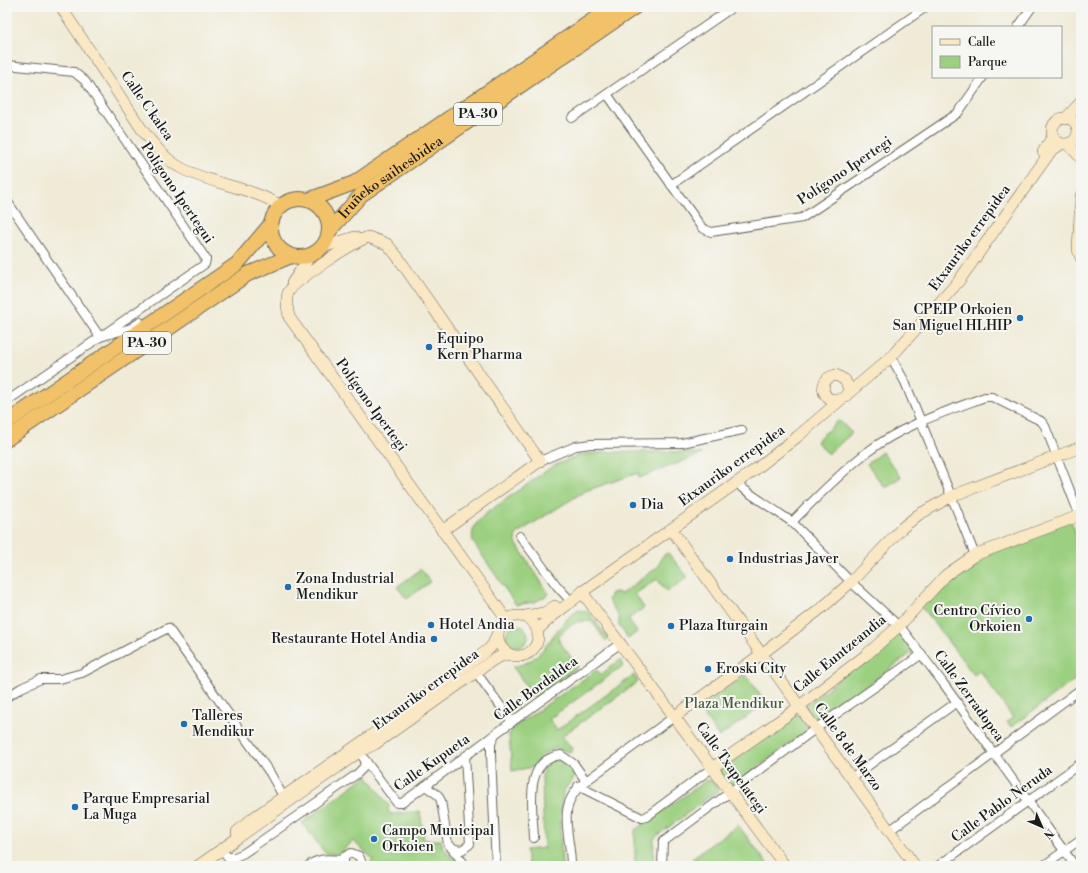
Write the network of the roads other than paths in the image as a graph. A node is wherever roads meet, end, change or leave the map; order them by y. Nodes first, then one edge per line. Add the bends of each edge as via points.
1 (61, 7) edge
2 (612, 7) edge
3 (635, 7) edge
4 (733, 7) edge
5 (926, 7) edge
6 (1032, 7) edge
7 (1019, 26) edge
8 (7, 65) edge
9 (982, 78) edge
10 (607, 94) junction
11 (1081, 102) edge
12 (1081, 110) edge
13 (572, 118) dead end
14 (1074, 124) edge
15 (1053, 136) junction
16 (1065, 144) junction
17 (1081, 158) edge
18 (670, 185) junction
19 (1081, 196) edge
20 (308, 200) junction
21 (7, 201) edge
22 (281, 206) junction
23 (271, 224) junction
24 (330, 230) junction
25 (368, 237) junction
26 (323, 247) junction
27 (291, 256) junction
28 (308, 257) junction
29 (1081, 258) edge
30 (288, 292) junction
31 (191, 296) junction
32 (100, 338) junction
33 (891, 357) junction
34 (847, 382) junction
35 (826, 396) junction
36 (842, 398) junction
37 (7, 401) edge
38 (819, 418) junction
39 (921, 421) junction
40 (7, 422) edge
41 (742, 430) dead end
42 (8, 439) edge
43 (1081, 447) edge
44 (1056, 456) junction
45 (540, 461) junction
46 (738, 482) junction
47 (952, 496) junction
48 (1081, 516) edge
49 (792, 522) junction
50 (671, 530) junction
51 (442, 531) junction
52 (520, 536) dead end
53 (975, 555) junction
54 (851, 582) junction
55 (582, 592) junction
56 (568, 598) junction
57 (525, 616) junction
58 (503, 623) junction
59 (899, 626) junction
60 (538, 630) junction
61 (621, 643) junction
62 (762, 653) junction
63 (922, 654) junction
64 (511, 655) junction
65 (476, 672) junction
66 (1081, 690) edge
67 (7, 698) edge
68 (957, 702) junction
69 (800, 706) junction
70 (675, 716) junction
71 (512, 722) junction
72 (816, 729) junction
73 (495, 734) junction
74 (369, 737) junction
75 (993, 753) junction
76 (362, 756) junction
77 (465, 756) junction
78 (1081, 763) edge
79 (712, 768) junction
80 (851, 778) junction
81 (586, 781) junction
82 (425, 786) junction
83 (578, 786) junction
84 (731, 792) junction
85 (283, 796) junction
86 (1028, 801) junction
87 (263, 821) junction
88 (889, 831) junction
89 (534, 838) dead end
90 (1081, 839) edge
91 (448, 844) junction
92 (1064, 851) junction
93 (225, 853) junction
94 (344, 863) edge
95 (198, 866) edge
96 (234, 866) edge
97 (308, 866) edge
98 (360, 866) edge
99 (466, 866) edge
100 (496, 866) edge
101 (571, 866) edge
102 (662, 866) edge
103 (785, 866) edge
104 (915, 866) edge
105 (938, 866) edge
106 (1043, 866) edge
107 (1074, 866) edge

1 - 22 street, Calle C kalea via 141,128 166,157 202,177 255,193
2 - 20 highway, Iruñeko saihesbidea / PA-30 via 354,183
3 - 24 highway, Iruñeko saihesbidea / PA-30 via 361,195
4 - 10 street
5 - 18 street
6 - 7 street
8 - 32 street, Polígono Ipertegui via 74,72 86,81 206,259 205,264
9 - 18 street, Polígono Ipertegi via 958,113 802,218 711,232 702,228
10 - 13 street
10 - 18 street, Polígono Ipertegi
11 - 14 street
12 - 14 street
14 - 15 street, Etxauriko errepidea via 1054,124
14 - 16 street via 1076,136
15 - 16 street
15 - 34 street, Etxauriko errepidea via 939,294 861,377 853,382
16 - 17 street
16 - 33 street, Etxauriko errepidea via 1051,151 958,282
19 - 29 street via 1078,250
20 - 22 highway, PA-30 via 299,198
20 - 24 highway via 318,204 325,211
21 - 32 street
22 - 23 highway, PA-30
23 - 27 highway via 276,244
23 - 31 highway, PA-30 via 237,264
24 - 26 highway, PA-30
25 - 26 street via 355,237
25 - 30 street via 348,246 296,283
25 - 45 street via 387,244 397,256
26 - 28 highway
27 - 28 highway, PA-30
27 - 42 highway, PA-30 via 248,274
28 - 30 street, Polígono Ipertegi
30 - 51 street, Polígono Ipertegi via 286,305 289,317
31 - 32 street via 158,310 131,328
31 - 40 highway, PA-30
32 - 37 street
33 - 36 street, Etxauriko errepidea
33 - 39 street via 902,375
34 - 35 street via 836,375 828,378 823,389
34 - 36 street via 849,389
35 - 36 street via 832,400
35 - 38 street
36 - 38 street, Etxauriko errepidea
38 - 46 street, Etxauriko errepidea
39 - 44 street via 992,396 1041,421
39 - 47 street
39 - 49 street via 866,453
41 - 45 street via 682,443 576,446
43 - 44 street
44 - 47 street
44 - 48 street
45 - 51 street
46 - 49 street, Calle Zerradopea via 742,488
46 - 50 street, Etxauriko errepidea
47 - 53 street
47 - 54 street via 918,515 902,528
48 - 53 street, Calle Euntzeandia
49 - 54 street, Calle Zerradopea
50 - 55 street, Etxauriko errepidea
50 - 62 street, Calle 8 de Marzo
51 - 58 street, Polígono Ipertegi
52 - 56 street
53 - 59 street, Calle Euntzeandia via 946,575
54 - 59 street, Calle Zerradopea
54 - 62 street via 823,607
55 - 56 street, Etxauriko errepidea
55 - 60 street, Etxauriko errepidea
55 - 61 street, Calle Txapelategi
56 - 57 street, Etxauriko errepidea via 544,613
57 - 58 street via 512,616
57 - 60 street
58 - 64 street via 499,643
58 - 74 street, Etxauriko errepidea via 490,649
59 - 63 street, Calle Zerradopea
59 - 69 street, Calle Euntzeandia via 861,660
60 - 64 street via 538,641 532,651 523,656
61 - 70 street, Calle Txapelategi
61 - 71 street, Calle Bordaldea
62 - 69 street, Calle 8 de Marzo
62 - 70 street
63 - 68 street, Calle Zerradopea
63 - 72 street
64 - 65 street, Etxauriko errepidea via 493,660
65 - 71 street
65 - 76 street, Etxauriko errepidea
66 - 75 street
67 - 85 street via 41,679 60,679 82,673 168,628 270,773
68 - 75 street, Calle Zerradopea
68 - 80 street
69 - 72 street, Calle 8 de Marzo
69 - 79 street, Calle Euntzeandia
70 - 79 street, Calle Txapelategi
70 - 81 street
71 - 73 street, Calle Bordaldea
72 - 80 street, Calle 8 de Marzo
72 - 84 street
73 - 77 street, Calle Kupueta
73 - 100 street, Calle Bordaldea via 491,744 491,755
74 - 76 street, Etxauriko errepidea via 360,749
74 - 85 street, Etxauriko errepidea
75 - 86 street, Calle Zerradopea
75 - 88 street
76 - 82 street, Calle Kupueta via 397,803
76 - 87 street, Etxauriko errepidea
76 - 93 street, Etxauriko errepidea via 363,768 357,774 244,853 235,857
77 - 82 street, Calle Kupueta
77 - 91 street via 470,844 462,850
78 - 86 street, Calle Pablo Neruda
79 - 83 street, Calle Euntzeandia via 642,818
79 - 84 street, Calle Txapelategi
80 - 88 street, Calle 8 de Marzo
81 - 83 street
81 - 89 street via 574,764 562,755 550,756 543,762 532,786
82 - 91 street via 438,795 441,801
83 - 101 street via 567,802 566,812
84 - 102 street via 663,842
84 - 103 street, Calle Txapelategi
85 - 87 street, Etxauriko errepidea via 280,805
85 - 93 street, Etxauriko errepidea via 229,838
86 - 92 street, Calle Zerradopea
86 - 105 street, Calle Pablo Neruda
87 - 93 street, Etxauriko errepidea
88 - 104 street, Calle 8 de Marzo
90 - 92 street
91 - 99 street
92 - 106 street
92 - 107 street, Calle Zerradopea
93 - 95 street, Etxauriko errepidea
93 - 96 street
94 - 97 street via 325,858
94 - 98 street via 348,854 354,853 360,859

